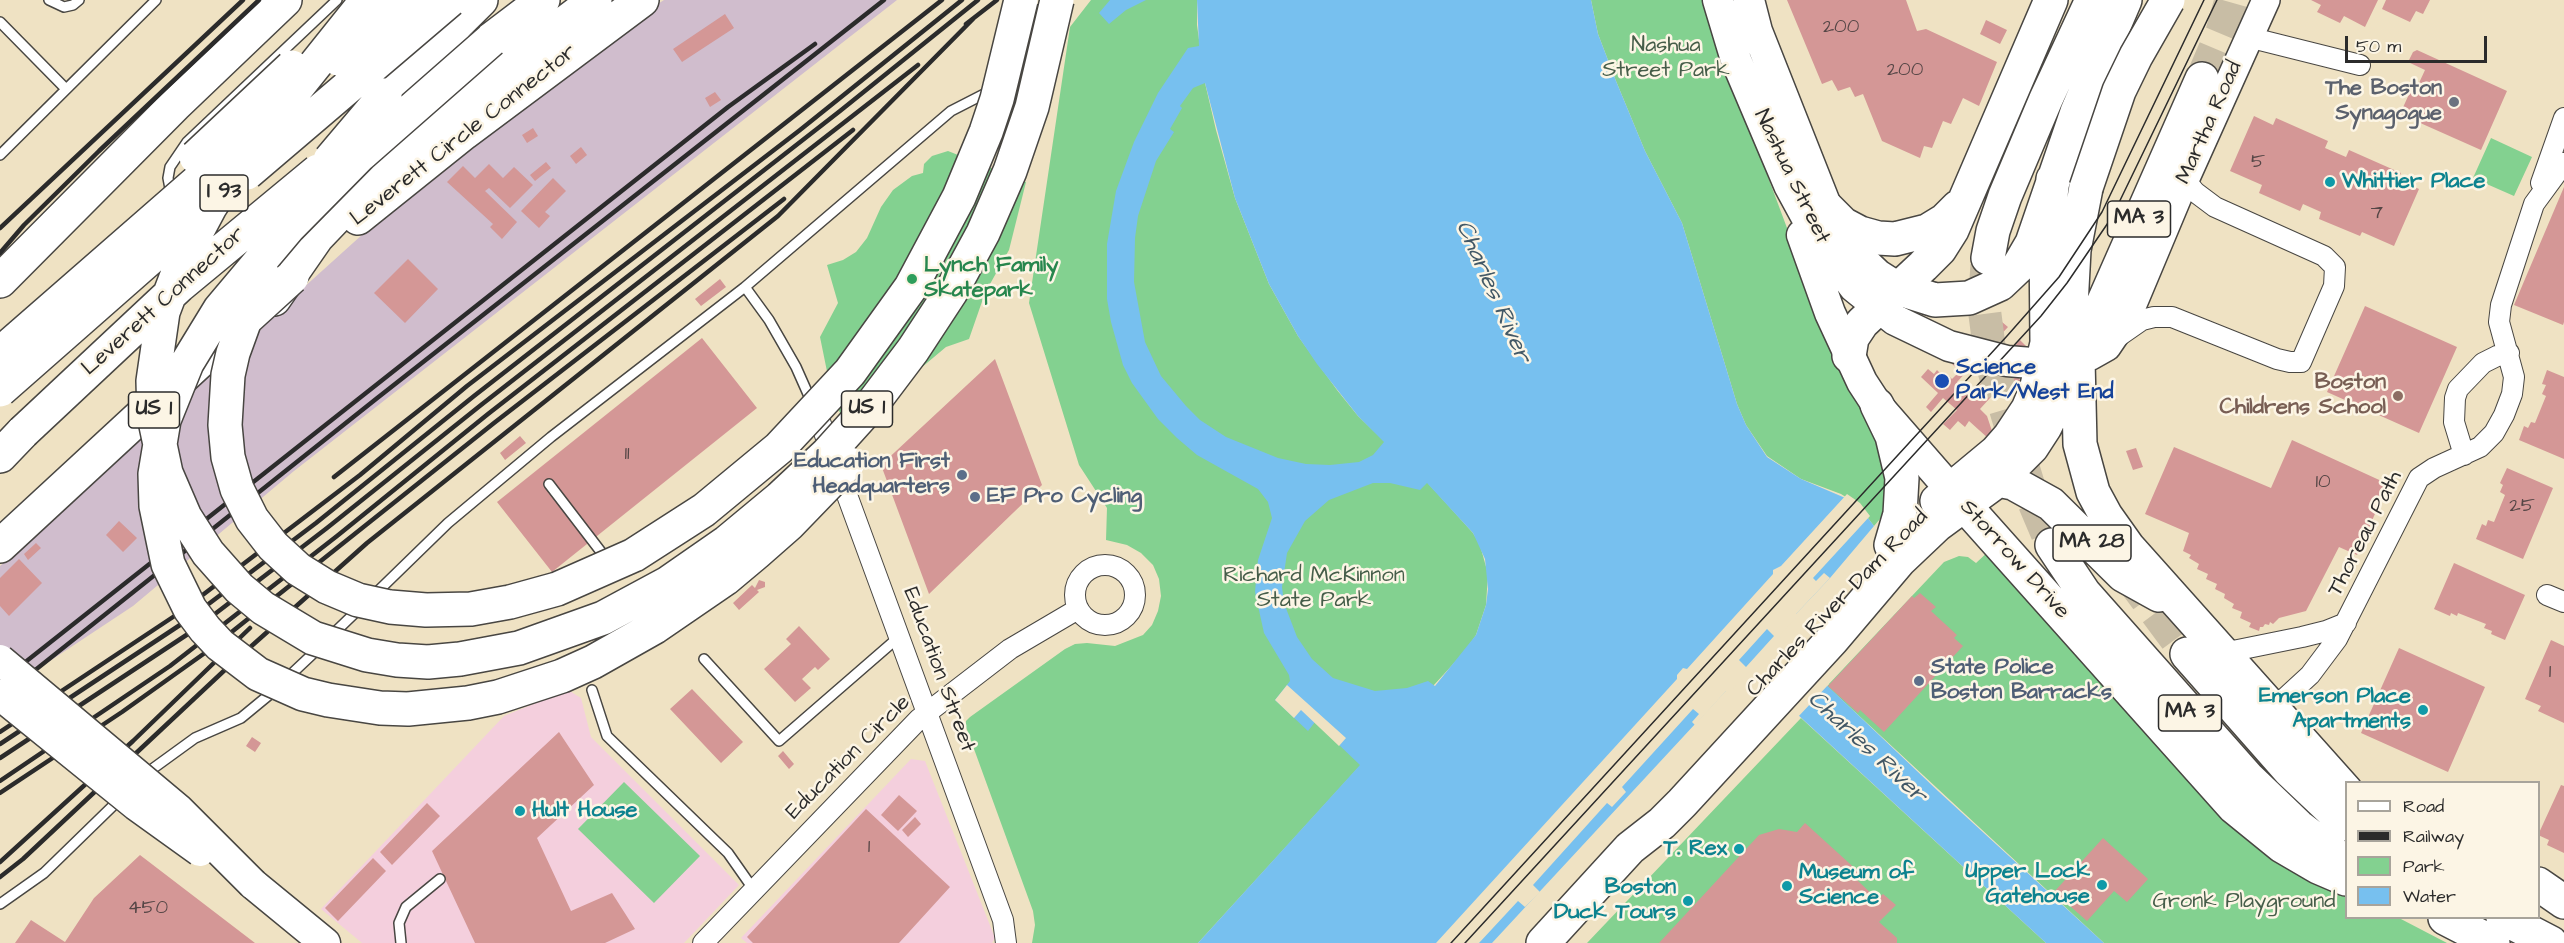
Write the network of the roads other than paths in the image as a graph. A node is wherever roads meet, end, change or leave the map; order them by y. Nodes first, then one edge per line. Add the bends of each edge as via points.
1 (49, 0) edge
2 (79, 0) edge
3 (156, 0) edge
4 (285, 0) edge
5 (337, 0) edge
6 (365, 0) edge
7 (409, 0) edge
8 (450, 0) edge
9 (481, 0) edge
10 (543, 0) edge
11 (594, 0) edge
12 (642, 0) edge
13 (1005, 0) edge
14 (1021, 0) edge
15 (1059, 0) edge
16 (1718, 0) edge
17 (1749, 0) edge
18 (2051, 0) edge
19 (2083, 0) edge
20 (2092, 0) edge
21 (2125, 0) edge
22 (2166, 0) edge
23 (2266, 0) edge
24 (0, 22) edge
25 (2248, 37) junction
26 (491, 40) junction
27 (1028, 63) dead end
28 (2360, 65) dead end
29 (1017, 77) dead end
30 (2202, 79) tunnel mouth
31 (65, 88) junction
32 (2046, 99) junction
33 (2564, 118) edge
34 (986, 132) junction
35 (0, 155) edge
36 (2564, 163) edge
37 (1781, 166) junction
38 (1010, 171) junction
39 (2053, 179) junction
40 (2185, 180) junction
41 (1974, 183) junction
42 (2534, 204) junction
43 (177, 207) dead end
44 (1827, 208) junction
45 (183, 217) dead end
46 (1988, 258) tunnel mouth
47 (213, 268) dead end
48 (0, 281) edge
49 (745, 286) junction
50 (225, 289) dead end
51 (1889, 299) junction
52 (237, 334) junction
53 (2114, 339) junction
54 (2509, 353) junction
55 (0, 354) edge
56 (1849, 356) junction
57 (2078, 360) junction
58 (2043, 364) junction
59 (0, 390) edge
60 (226, 400) junction
61 (1878, 405) junction
62 (818, 416) junction
63 (2464, 455) junction
64 (0, 456) edge
65 (2000, 480) junction
66 (549, 484) dead end
67 (1958, 497) junction
68 (1891, 545) junction
69 (2052, 545) tunnel mouth
70 (0, 546) edge
71 (366, 602) junction
72 (2183, 608) junction
73 (1078, 609) dead end
74 (2346, 623) junction
75 (900, 636) junction
76 (1820, 636) junction
77 (2223, 653) junction
78 (2187, 654) tunnel mouth
79 (704, 659) dead end
80 (0, 660) edge
81 (592, 690) dead end
82 (0, 695) edge
83 (2273, 709) junction
84 (928, 711) junction
85 (113, 771) junction
86 (2361, 781) edge
87 (2345, 790) edge
88 (2345, 823) edge
89 (2345, 862) edge
90 (440, 879) dead end
91 (2345, 879) edge
92 (2540, 885) edge
93 (754, 890) junction
94 (2564, 902) edge
95 (0, 904) edge
96 (2540, 915) edge
97 (2447, 919) edge
98 (2505, 919) edge
99 (2564, 933) edge
100 (711, 940) edge
101 (325, 943) edge
102 (401, 943) edge
103 (1006, 943) edge
104 (1543, 943) edge
105 (2493, 943) edge
106 (2551, 943) edge

1 - 2 lane via 64,7
3 - 31 lane
4 - 48 highway
5 - 43 lane via 177,155 168,178
6 - 38 highway, US 1, bridge via 247,150 210,207 163,312 153,381 157,433 166,473 185,517 208,553 263,608 313,638 341,648 428,662 519,648 603,618 699,562 806,475 894,377 951,292
6 - 55 highway, I 93, bridge via 197,156
7 - 55 highway, I 93, bridge
8 - 59 highway, I 93, bridge
9 - 60 highway, US 1, bridge via 385,95 340,147 299,204 252,295 232,352
10 - 26 highway
11 - 60 highway, bridge via 457,105 349,201 282,285
12 - 52 highway, Leverett Circle Connector, bridge via 464,133 350,225
13 - 34 highway, bridge
14 - 34 highway, US 1, bridge
15 - 27 lane via 1043,15 1031,35
15 - 38 highway, US 1, bridge via 1041,75
16 - 37 main road, Nashua Street via 1736,60
17 - 44 main road, Nashua Street via 1757,31
18 - 41 highway
19 - 32 highway
20 - 32 highway
21 - 39 highway via 2087,85
22 - 57 highway, bridge via 2119,91 2089,183 2070,289
23 - 25 main road, Martha Road
24 - 31 lane
25 - 28 street
25 - 40 main road, Martha Road
26 - 38 highway, bridge via 360,155 262,256 202,337 164,420 155,474 156,506 168,564 178,587 220,645 258,674 303,694 355,705 408,709 498,697 593,662 655,627 725,579 822,491 893,406 938,335 970,273
26 - 64 highway, Leverett Connector, bridge via 336,156 179,286
29 - 49 lane via 951,111
30 - 57 highway, MA 3
31 - 35 lane
32 - 46 highway via 2002,204
33 - 42 street, Thoreau Path
34 - 71 highway, US 1, bridge via 927,260 871,345 804,424 716,501 634,555 541,594 453,610 398,608
36 - 42 street, Thoreau Path
37 - 51 main road, Nashua Street via 1828,255 1854,287
37 - 56 main road, Storrow Drive via 1830,313
39 - 51 highway via 2025,256 2000,284 1980,295 1958,300
39 - 58 highway, Charles River Dam Road via 2046,237 2048,325
40 - 53 main road, Martha Road via 2128,316
40 - 53 street via 2216,207 2324,256 2335,267 2334,286 2301,362 2277,359 2172,317 2142,320
41 - 44 highway via 1945,220 1906,237 1878,238 1860,233 1843,224
41 - 51 highway via 1946,240
42 - 54 street, Thoreau Path via 2501,305 2499,322
44 - 51 main road, Nashua Street via 1855,253 1878,275
45 - 47 lane
49 - 62 lane via 769,320
49 - 71 lane via 551,437 448,523
50 - 52 lane
51 - 56 highway via 1862,323 1852,338
51 - 58 main road, Nashua Street via 1904,326 1949,346 1997,359
52 - 70 highway
53 - 57 main road, Martha Road via 2100,352
54 - 63 street, Thoreau Path via 2514,382 2504,415 2489,439
54 - 63 street via 2483,363 2458,388 2454,422
56 - 61 main road, Storrow Drive
57 - 58 main road, Nashua Street
57 - 65 highway via 2036,442
57 - 72 highway, MA 3 via 2080,444 2093,492 2121,538
58 - 67 highway, Charles River Dam Road / MA 28 via 2031,403 2016,429
60 - 71 highway, US 1, bridge via 225,433 231,471 258,528 282,556 308,576 334,591
61 - 67 main road, Storrow Drive
61 - 68 highway via 1895,446 1902,478 1900,514
62 - 66 lane via 618,573
62 - 75 street, Education Street
63 - 74 street, Thoreau Path via 2426,472 2414,485
65 - 67 highway, MA 28 via 1980,480
65 - 72 highway, MA 28 via 2051,504 2123,575
67 - 68 highway, Charles River Dam Road / MA 28
67 - 76 highway, Charles River Dam Road / MA 28 via 1936,525
67 - 91 highway, Storrow Drive / MA 28 via 2234,807 2282,846
68 - 76 highway, Charles River Dam Road / MA 28
69 - 89 highway, MA 3 via 2084,592 2248,778 2298,826
71 - 95 lane via 266,698 241,718 195,738 151,768 44,873
72 - 77 highway, MA 3
73 - 84 street, Education Circle via 1010,649
74 - 77 street, Thoreau Path via 2326,632
74 - 83 street, Thoreau Path via 2319,665
75 - 79 lane via 779,741
75 - 84 street, Education Street
76 - 104 highway, Charles River Dam Road / MA 28 via 1750,712 1666,789 1630,848
77 - 83 highway, MA 3
78 - 88 highway via 2290,771
80 - 85 main road, bridge
81 - 93 lane via 607,736 728,853
82 - 85 main road, bridge
83 - 86 highway, MA 3
83 - 87 highway
84 - 93 street, Education Circle
84 - 103 street, Education Street via 1003,920
85 - 101 main road, bridge via 194,847 253,884
90 - 102 lane via 403,912
92 - 94 highway
93 - 100 street, Education Circle
96 - 99 highway
97 - 105 highway
98 - 106 highway

